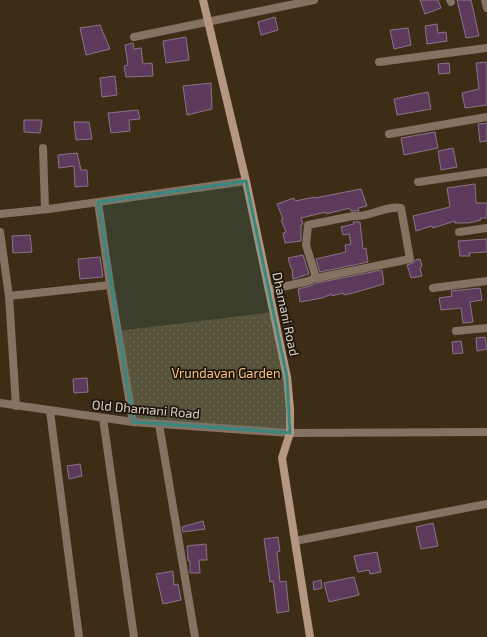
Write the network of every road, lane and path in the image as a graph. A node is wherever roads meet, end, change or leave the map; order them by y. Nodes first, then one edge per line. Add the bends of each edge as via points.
1 (203, 0) edge
2 (314, 0) edge
3 (485, 0) edge
4 (487, 8) edge
5 (208, 23) junction
6 (134, 37) dead end
7 (487, 48) edge
8 (379, 62) dead end
9 (487, 117) edge
10 (389, 134) dead end
11 (43, 148) dead end
12 (487, 172) edge
13 (246, 181) junction
14 (418, 182) dead end
15 (98, 202) junction
16 (45, 209) junction
17 (0, 214) edge
18 (487, 228) edge
19 (0, 232) edge
20 (459, 232) dead end
21 (316, 278) dead end
22 (487, 282) edge
23 (110, 285) junction
24 (433, 288) dead end
25 (269, 290) junction
26 (9, 296) junction
27 (487, 328) edge
28 (456, 331) dead end
29 (0, 403) edge
30 (16, 406) junction
31 (50, 411) junction
32 (103, 418) junction
33 (133, 422) junction
34 (159, 424) junction
35 (487, 432) edge
36 (290, 433) junction
37 (487, 504) edge
38 (295, 541) junction
39 (79, 637) edge
40 (134, 637) edge
41 (195, 637) edge
42 (310, 637) edge

1 - 5 main road, Dhamani Road
2 - 5 street
3 - 4 street
5 - 6 street
5 - 13 main road, Dhamani Road
7 - 8 street
9 - 10 street
11 - 16 street
12 - 14 street
13 - 15 street
13 - 25 main road, Dhamani Road
15 - 16 street
15 - 23 street
16 - 17 street
18 - 20 street
19 - 26 street
21 - 25 street via 410,258 401,208 394,207 308,225 306,245 316,278 309,282
22 - 24 street
23 - 26 street
23 - 33 street
25 - 36 main road, Dhamani Road via 287,378
26 - 30 street
27 - 28 street
29 - 30 street, Old Dhamani Road
30 - 31 street, Old Dhamani Road
31 - 32 street, Old Dhamani Road
31 - 39 street
32 - 33 street, Old Dhamani Road
32 - 40 street
33 - 34 street, Old Dhamani Road
34 - 36 street, Old Dhamani Road
34 - 41 street
35 - 36 street, Old Dhamani Road
36 - 38 main road, Dhamani Road via 282,458
37 - 38 street
38 - 42 main road, Dhamani Road

